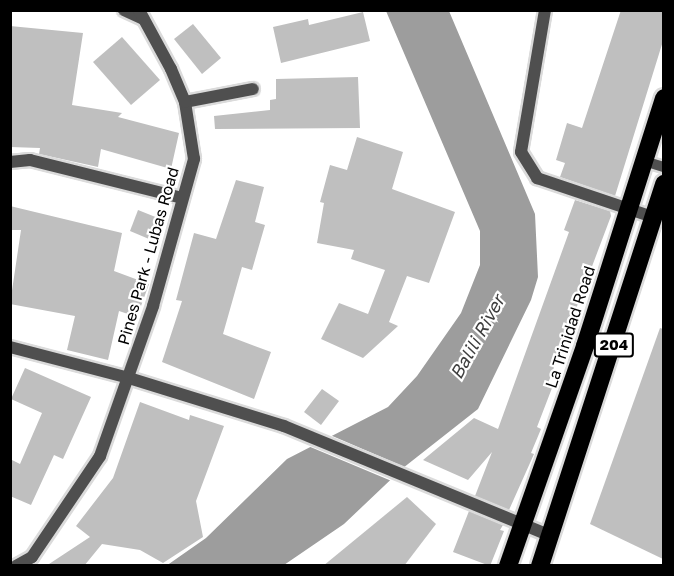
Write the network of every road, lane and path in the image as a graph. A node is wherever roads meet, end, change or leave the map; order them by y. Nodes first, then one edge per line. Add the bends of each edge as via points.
1 (124, 10) edge
2 (545, 10) edge
3 (141, 15) edge
4 (253, 89) dead end
5 (663, 98) edge
6 (185, 102) junction
7 (644, 161) junction
8 (10, 162) edge
9 (663, 167) edge
10 (663, 184) edge
11 (182, 198) junction
12 (628, 210) junction
13 (653, 217) junction
14 (10, 347) edge
15 (129, 378) junction
16 (522, 525) junction
17 (551, 536) junction
18 (16, 566) edge
19 (508, 566) edge
20 (540, 566) edge

1 - 3 street
2 - 12 street via 521,152 537,177
3 - 6 street, Pines Park - Lubas Road
4 - 6 street
5 - 7 highway, La Trinidad Road / 204
6 - 11 street, Pines Park - Lubas Road via 194,159
7 - 9 lane
7 - 12 highway, La Trinidad Road / 204
8 - 11 street via 30,160
10 - 13 highway, 204
11 - 15 street, Pines Park - Lubas Road
12 - 13 street
12 - 16 highway, La Trinidad Road / 204
13 - 17 highway, 204
14 - 15 street
15 - 16 street via 284,426
15 - 18 street, Pines Park - Lubas Road via 94,465 32,557
16 - 17 street
16 - 19 highway, La Trinidad Road / 204
17 - 20 highway, 204

